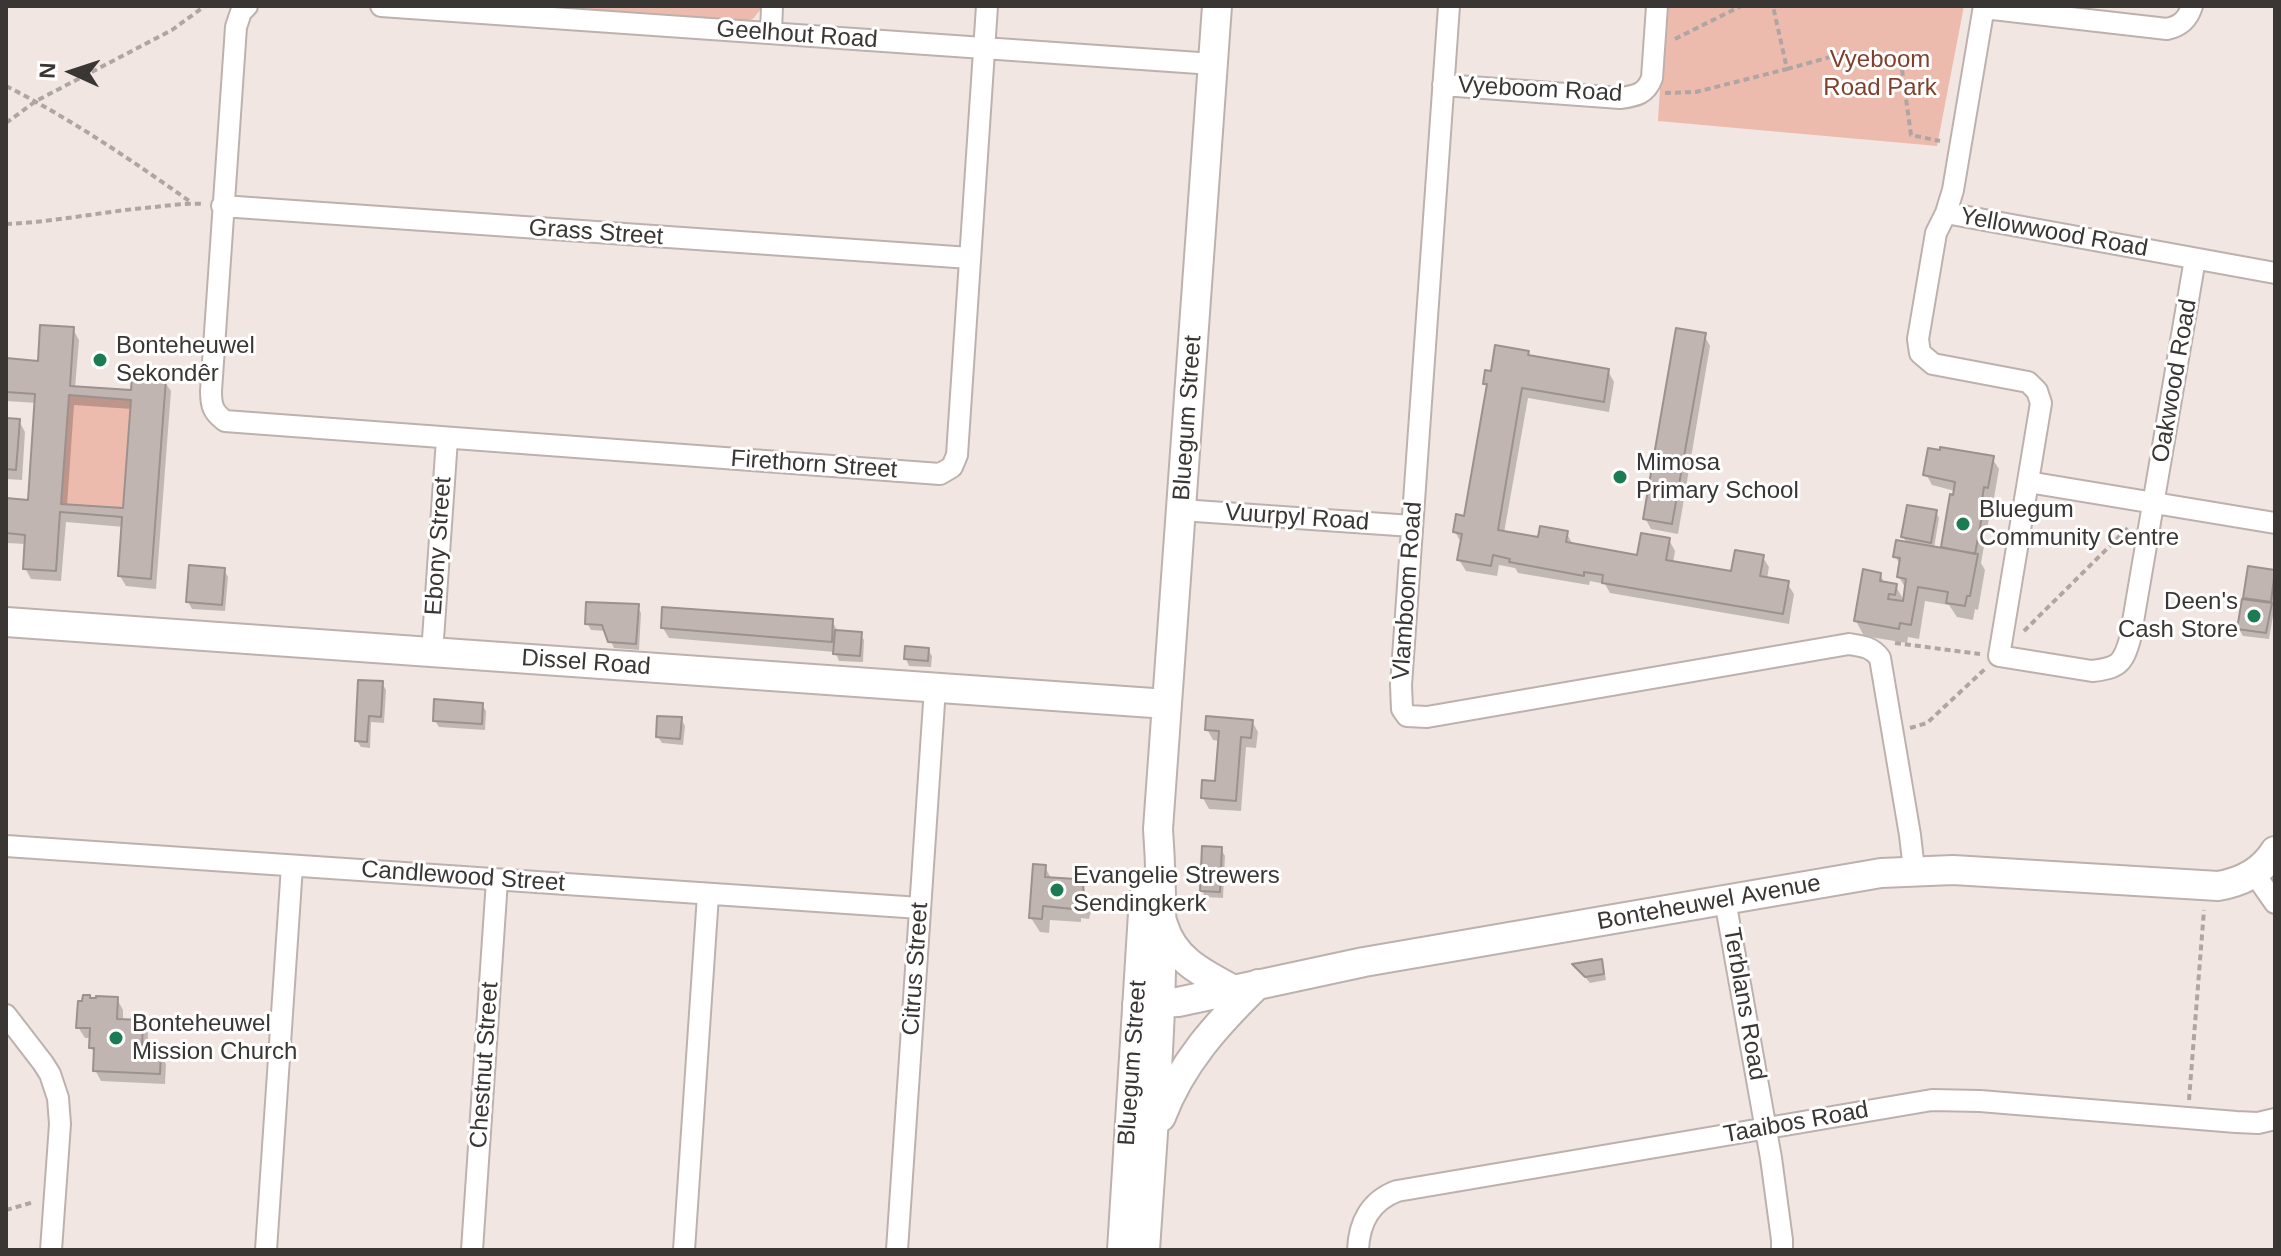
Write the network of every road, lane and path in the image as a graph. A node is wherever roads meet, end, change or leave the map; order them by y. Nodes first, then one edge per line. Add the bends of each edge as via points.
1 (205, 6) edge
2 (247, 6) edge
3 (381, 6) edge
4 (772, 6) edge
5 (987, 6) edge
6 (1217, 6) edge
7 (1449, 6) edge
8 (1657, 6) edge
9 (1741, 6) edge
10 (1773, 6) edge
11 (2192, 6) edge
12 (1984, 7) edge
13 (771, 33) junction
14 (984, 48) junction
15 (1654, 49) junction
16 (1213, 64) junction
17 (1787, 69) junction
18 (1443, 85) junction
19 (6, 86) edge
20 (1696, 92) dead end
21 (36, 101) junction
22 (6, 123) edge
23 (1960, 144) junction
24 (192, 203) junction
25 (222, 206) junction
26 (1946, 213) junction
27 (6, 224) edge
28 (970, 258) junction
29 (2195, 259) junction
30 (2275, 273) edge
31 (447, 439) junction
32 (2028, 482) junction
33 (2154, 502) junction
34 (1181, 510) junction
35 (2275, 523) edge
36 (1412, 526) junction
37 (6, 622) edge
38 (432, 653) junction
39 (1999, 656) junction
40 (1880, 658) junction
41 (935, 688) junction
42 (1167, 704) junction
43 (1903, 730) dead end
44 (1158, 829) junction
45 (6, 846) edge
46 (2275, 851) edge
47 (292, 866) junction
48 (1914, 870) junction
49 (2254, 873) junction
50 (497, 880) junction
51 (708, 895) junction
52 (1725, 900) junction
53 (2204, 903) dead end
54 (2275, 903) edge
55 (920, 908) junction
56 (1161, 915) junction
57 (1245, 986) junction
58 (1149, 1003) junction
59 (6, 1015) edge
60 (2188, 1118) junction
61 (2275, 1119) edge
62 (1765, 1127) junction
63 (1153, 1139) junction
64 (55, 1195) junction
65 (6, 1210) edge
66 (51, 1250) edge
67 (266, 1250) edge
68 (472, 1250) edge
69 (684, 1250) edge
70 (897, 1250) edge
71 (1122, 1250) edge
72 (1145, 1250) edge
73 (1358, 1250) edge
74 (1782, 1250) edge

1 - 21 path via 172,30
2 - 25 street via 236,27
3 - 13 street, Geelhout Road
4 - 13 street
5 - 14 street, Firethorn Street
6 - 16 street, Bluegum Street
7 - 18 street, Vlamboom Road
8 - 15 street, Vyeboom Road
9 - 15 path
10 - 17 path
11 - 12 street via 2181,24 2167,29
12 - 23 street, Yellowwood Road
13 - 14 street, Geelhout Road
14 - 16 street, Geelhout Road
14 - 28 street, Firethorn Street
15 - 18 street, Vyeboom Road via 1648,88 1632,97
16 - 34 street, Bluegum Street
17 - 20 path
17 - 23 path via 1841,54 1900,55 1911,135
18 - 36 street, Vlamboom Road
19 - 21 path
21 - 22 path
21 - 24 path
23 - 26 street, Yellowwood Road
24 - 25 path
24 - 27 path
25 - 28 street, Grass Street
25 - 31 street, Firethorn Street via 211,391 215,413 225,421
26 - 29 street, Yellowwood Road
26 - 32 street via 1936,233 1918,346 1933,364 2021,379 2033,386 2041,403
28 - 31 street, Firethorn Street via 957,455 952,467 940,474
29 - 30 street, Yellowwood Road
29 - 33 street, Oakwood Road
31 - 38 street, Ebony Street
32 - 33 street
32 - 39 street
33 - 35 street
33 - 39 path
33 - 39 street, Oakwood Road via 2130,639 2117,665 2092,671
34 - 36 street, Vuurpyl Road
34 - 42 street, Bluegum Street
36 - 40 street, Vlamboom Road via 1401,685 1407,716 1427,717 1849,644 1866,647
37 - 38 street, Dissel Road
38 - 41 street, Dissel Road
39 - 40 path via 1896,642
39 - 43 path via 1927,723
40 - 48 street
41 - 42 street, Dissel Road
41 - 55 street, Citrus Street
42 - 44 street, Bluegum Street
44 - 56 street, Bluegum Street
44 - 58 street, Bluegum Street via 1146,873
45 - 47 street, Candlewood Street
46 - 49 street, Bonteheuwel Avenue
47 - 50 street, Candlewood Street
47 - 67 street
48 - 49 street, Bonteheuwel Avenue via 2210,886
48 - 52 street, Bonteheuwel Avenue
49 - 54 street
50 - 51 street, Candlewood Street
50 - 68 street, Chestnut Street
51 - 55 street, Candlewood Street
51 - 69 street
52 - 57 street, Bonteheuwel Avenue
52 - 62 street, Terblans Road
53 - 60 path
55 - 70 street, Citrus Street
56 - 57 street via 1168,938 1196,970
56 - 58 street, Bluegum Street
57 - 58 street, Bonteheuwel Avenue via 1178,1002
57 - 63 street via 1185,1066
58 - 63 street, Bluegum Street
58 - 71 street, Bluegum Street
59 - 64 street via 43,1063 58,1098
60 - 61 street, Taaibos Road via 2258,1123
60 - 62 street, Taaibos Road via 1948,1099
62 - 73 street, Taaibos Road via 1397,1191 1371,1208 1362,1223
62 - 74 street, Terblans Road
63 - 72 street, Bluegum Street
64 - 65 path
64 - 66 street

